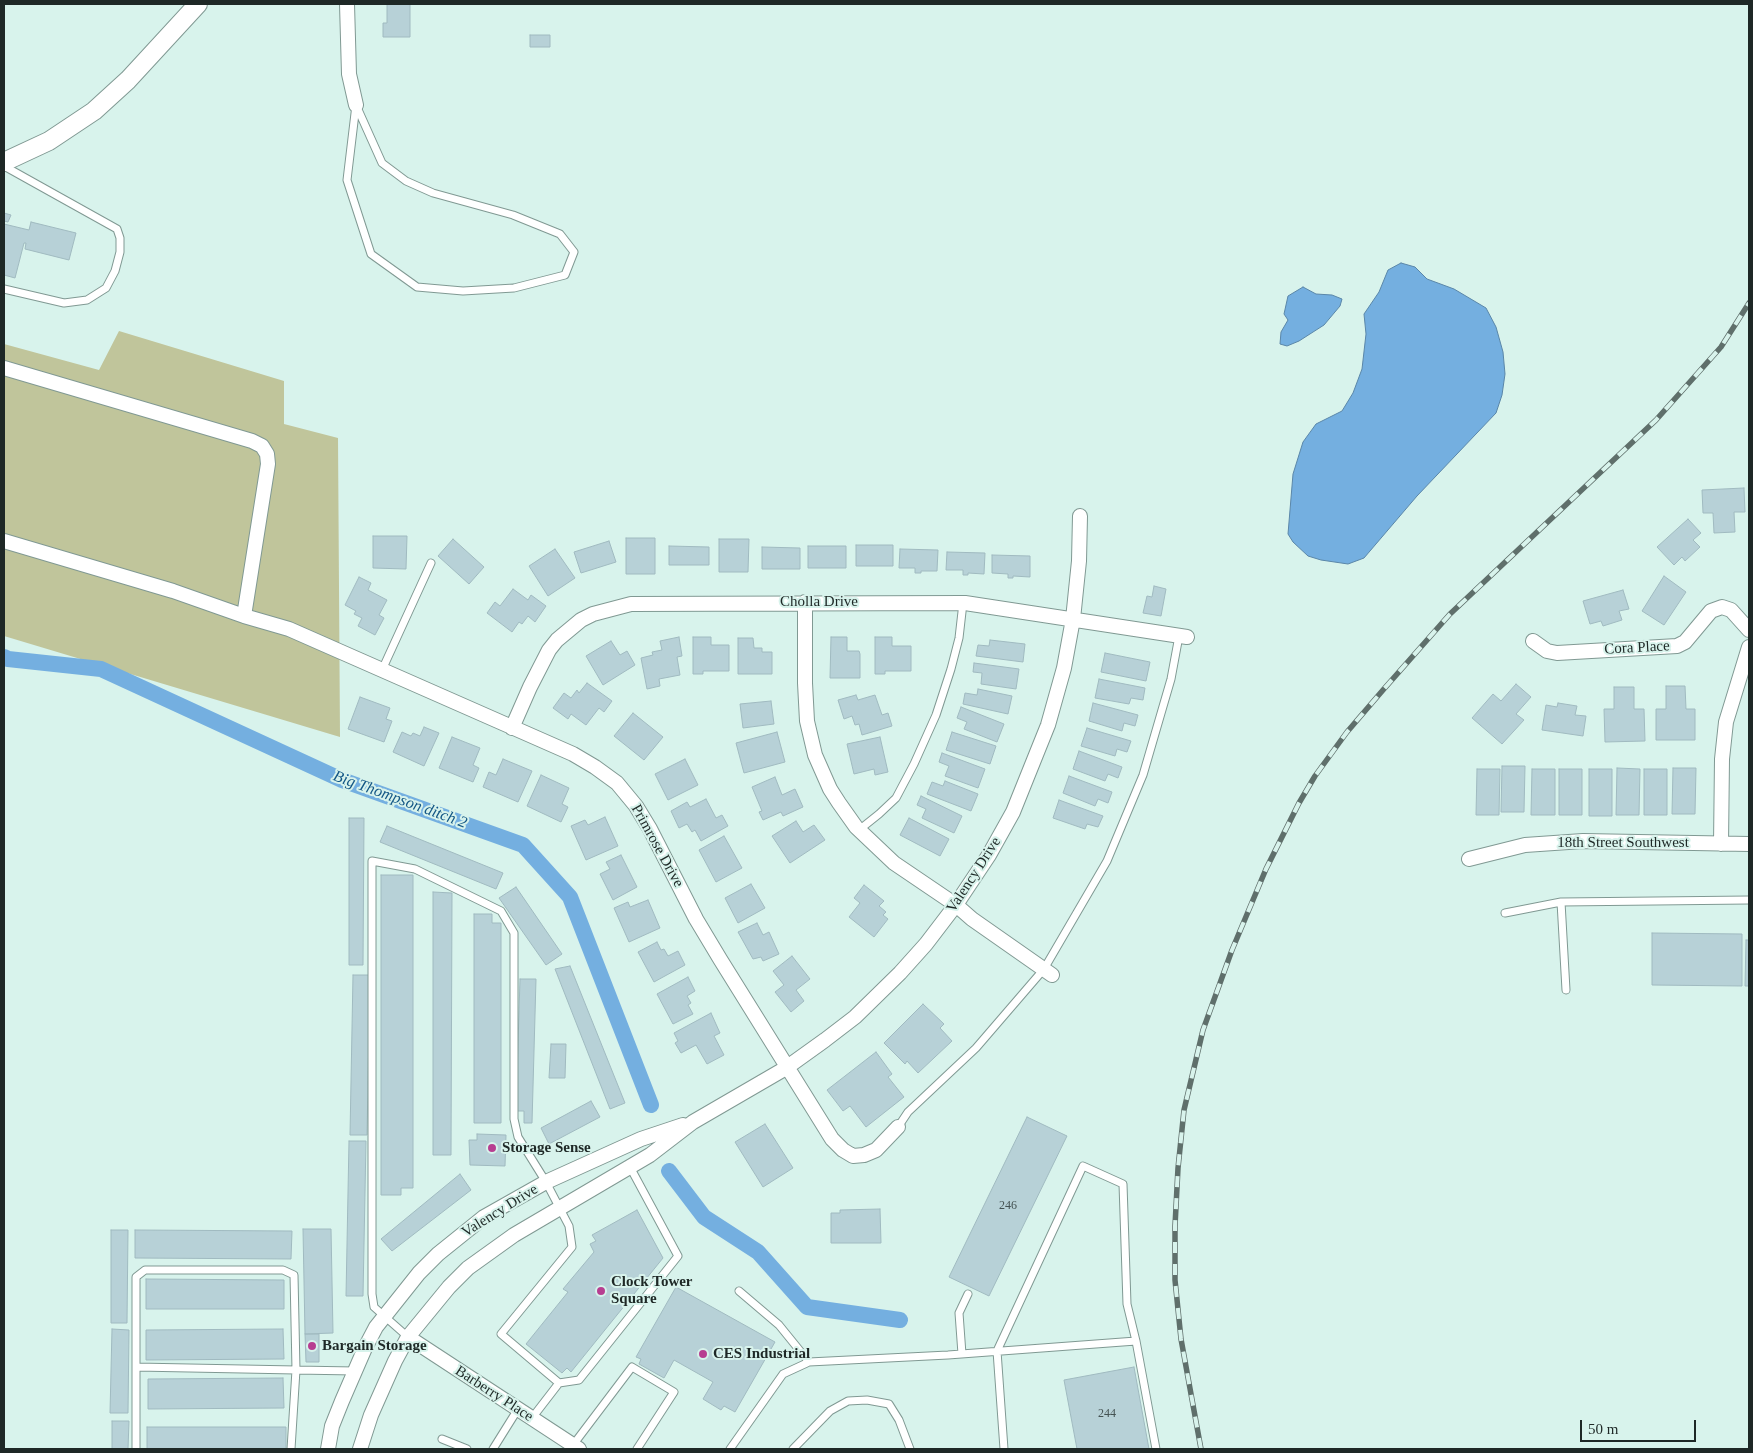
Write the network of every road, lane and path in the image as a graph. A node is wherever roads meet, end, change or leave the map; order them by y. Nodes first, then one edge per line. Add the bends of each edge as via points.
1 (198, 4) edge
2 (347, 4) edge
3 (356, 105) junction
4 (4, 162) edge
5 (4, 166) edge
6 (4, 289) edge
7 (4, 368) edge
8 (1080, 516) dead end
9 (4, 541) edge
10 (431, 563) dead end
11 (805, 602) junction
12 (963, 603) junction
13 (244, 616) junction
14 (1073, 619) junction
15 (1749, 630) edge
16 (1183, 637) joint
17 (1533, 641) dead end
18 (1749, 647) edge
19 (382, 671) junction
20 (512, 728) junction
21 (859, 830) junction
22 (1721, 844) junction
23 (1749, 844) edge
24 (1469, 859) dead end
25 (1749, 900) edge
26 (1561, 902) junction
27 (956, 905) junction
28 (1506, 913) dead end
29 (1048, 972) junction
30 (1566, 990) dead end
31 (786, 1068) junction
32 (693, 1122) junction
33 (898, 1127) joint
34 (630, 1167) junction
35 (546, 1182) junction
36 (559, 1208) junction
37 (740, 1291) dead end
38 (968, 1294) dead end
39 (384, 1317) junction
40 (408, 1338) junction
41 (1136, 1341) junction
42 (997, 1351) junction
43 (962, 1354) junction
44 (808, 1362) junction
45 (136, 1367) junction
46 (296, 1370) junction
47 (355, 1370) junction
48 (558, 1383) junction
49 (518, 1409) junction
50 (532, 1418) junction
51 (442, 1439) dead end
52 (576, 1447) edge
53 (136, 1449) edge
54 (291, 1449) edge
55 (328, 1449) edge
56 (360, 1449) edge
57 (467, 1449) edge
58 (493, 1449) edge
59 (637, 1449) edge
60 (730, 1449) edge
61 (793, 1449) edge
62 (910, 1449) edge
63 (1004, 1449) edge
64 (1156, 1449) edge

1 - 4 street via 128,80 94,111 50,142
2 - 3 street via 349,74
3 - 3 lane via 347,180 371,254 417,287 463,291 514,288 566,275 574,252 560,234 513,215 434,193 406,181 382,163
5 - 6 lane via 117,229 120,238 115,272 106,288 87,300 64,304
7 - 13 street via 262,446 268,464
8 - 14 street, Valency Drive via 1080,561
9 - 13 street, Primrose Drive via 173,591
10 - 19 lane
11 - 12 street, Cholla Drive
11 - 20 street, Cholla Drive via 631,604 594,614 568,629 549,650
11 - 21 street via 805,703 811,741 830,789
12 - 14 street, Cholla Drive
12 - 21 lane via 951,669 936,715 914,764 896,798
13 - 19 street, Primrose Drive via 289,629
14 - 16 street, Cholla Drive
14 - 27 street, Valency Drive via 1060,686 1034,763 990,855
15 - 17 street, Cora Place via 1731,610 1722,607 1712,611 1685,642 1677,646 1547,652
16 - 29 lane via 1156,734 1132,804 1107,862
18 - 22 street via 1726,722
19 - 20 street, Primrose Drive
20 - 31 street, Primrose Drive via 573,754 617,782 650,829 696,918
21 - 27 street via 894,862
22 - 23 street, 18th Street Southwest
22 - 24 street, 18th Street Southwest via 1583,841 1525,845
25 - 26 lane
26 - 28 lane
26 - 30 lane
27 - 29 street
27 - 31 street, Valency Drive via 920,950 870,1003
29 - 33 lane via 976,1048 908,1112
31 - 32 street, Valency Drive
31 - 33 street, Primrose Drive via 832,1139 853,1156 876,1150
32 - 34 street, Valency Drive
32 - 35 street, Valency Drive via 641,1139
34 - 36 street, Valency Drive
34 - 48 lane via 678,1256 579,1380
35 - 36 lane
35 - 39 street, Valency Drive via 490,1213 459,1236 420,1273
35 - 39 lane via 518,1137 514,1119 514,934 501,911 415,869 372,862 372,1294 374,1307
36 - 40 street, Valency Drive via 468,1268
36 - 48 lane via 569,1226 572,1247 501,1334
37 - 44 lane via 779,1325
38 - 43 lane via 959,1313
39 - 40 lane
39 - 47 street, Valency Drive
40 - 49 street, Barberry Place
40 - 56 street, Valency Drive via 371,1415
41 - 42 lane
41 - 42 lane via 1127,1304 1123,1184 1083,1166
41 - 64 lane
42 - 43 lane
42 - 63 lane
43 - 44 lane
44 - 60 lane via 784,1374
45 - 46 lane
45 - 46 lane via 136,1277 145,1270 283,1270 294,1275
45 - 53 lane
46 - 47 lane
46 - 54 lane
47 - 55 street, Valency Drive via 332,1426
48 - 50 lane
49 - 50 street, Barberry Place
49 - 58 lane
50 - 52 street, Barberry Place
51 - 57 lane
52 - 59 lane via 632,1367 674,1392
61 - 62 lane via 830,1411 848,1402 867,1400 889,1404

